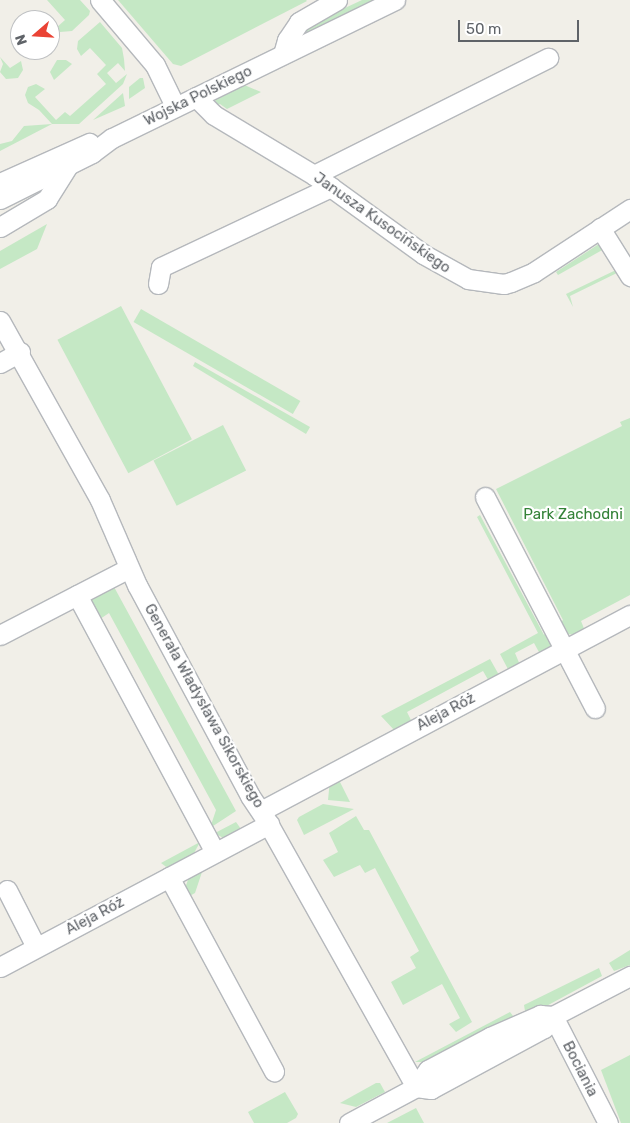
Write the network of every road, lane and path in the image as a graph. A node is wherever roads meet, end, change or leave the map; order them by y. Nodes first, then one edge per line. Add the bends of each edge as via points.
1 (100, 0) edge
2 (337, 0) edge
3 (395, 0) edge
4 (283, 54) junction
5 (548, 58) dead end
6 (196, 96) junction
7 (175, 106) junction
8 (112, 138) junction
9 (69, 164) junction
10 (314, 175) junction
11 (0, 183) edge
12 (331, 187) junction
13 (0, 198) edge
14 (630, 209) edge
15 (0, 226) edge
16 (600, 228) junction
17 (630, 276) edge
18 (158, 284) dead end
19 (0, 321) edge
20 (20, 352) junction
21 (0, 364) edge
22 (485, 497) dead end
23 (129, 568) junction
24 (77, 595) junction
25 (630, 615) edge
26 (0, 635) edge
27 (565, 650) junction
28 (596, 708) dead end
29 (265, 818) junction
30 (215, 852) junction
31 (169, 877) junction
32 (7, 890) dead end
33 (36, 947) junction
34 (0, 967) edge
35 (630, 976) edge
36 (553, 1016) junction
37 (274, 1071) dead end
38 (416, 1088) junction
39 (349, 1123) edge
40 (608, 1123) edge

1 - 7 street via 155,65
2 - 4 street via 300,22 287,40
3 - 4 street, Wojska Polskiego
4 - 6 street, Wojska Polskiego
5 - 10 street
6 - 7 street, Wojska Polskiego
6 - 10 street, Janusza Kusocińskiego via 214,115
7 - 8 street, Wojska Polskiego
8 - 9 street, Wojska Polskiego
8 - 11 street, Wojska Polskiego via 60,154
9 - 13 street, Wojska Polskiego
9 - 15 street via 47,199
10 - 12 street, Janusza Kusocińskiego
12 - 16 street, Janusza Kusocińskiego via 430,258 468,279 483,283 504,284 534,272
12 - 18 street via 161,267
14 - 16 street, Janusza Kusocińskiego
16 - 17 street
19 - 20 street, Generała Władysława Sikorskiego
20 - 21 street
20 - 23 street, Generała Władysława Sikorskiego via 100,500
22 - 27 street
23 - 24 street
23 - 29 street, Generała Władysława Sikorskiego via 250,796
24 - 26 street
24 - 30 street
25 - 27 street, Aleja Róż
27 - 28 street
27 - 29 street, Aleja Róż
29 - 30 street, Aleja Róż
29 - 38 street, Generała Władysława Sikorskiego
30 - 31 street, Aleja Róż
31 - 33 street, Aleja Róż
31 - 37 street
32 - 33 street
33 - 34 street, Aleja Róż
35 - 36 street
36 - 38 street via 540,1015 482,1041 428,1070
36 - 40 street, Bociania
38 - 39 street

